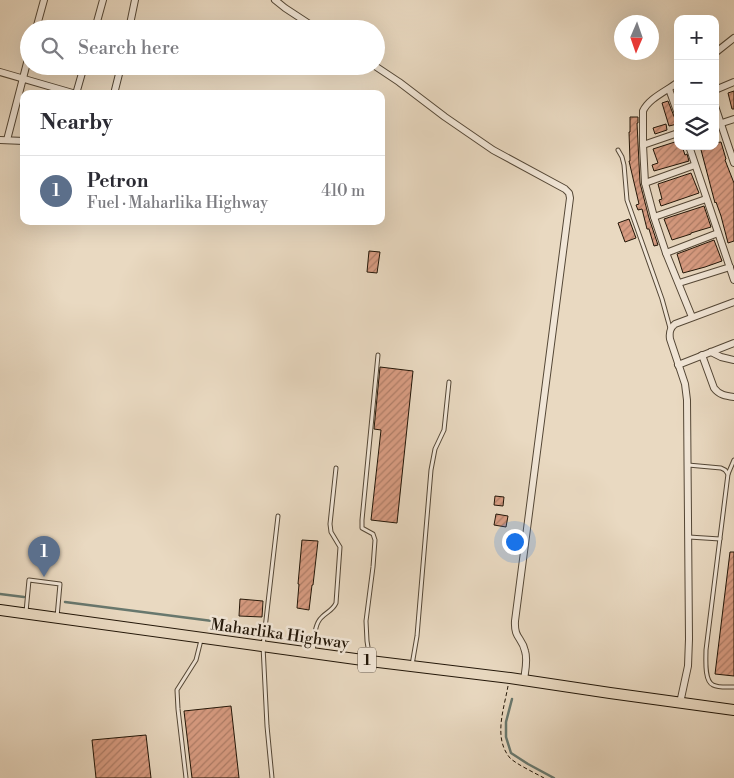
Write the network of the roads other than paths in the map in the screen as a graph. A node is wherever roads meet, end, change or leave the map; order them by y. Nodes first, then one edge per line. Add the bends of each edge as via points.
1 (44, 0) edge
2 (103, 0) edge
3 (135, 0) edge
4 (275, 0) edge
5 (38, 20) edge
6 (97, 20) edge
7 (131, 20) edge
8 (303, 20) edge
9 (734, 38) edge
10 (734, 43) edge
11 (724, 46) junction
12 (719, 50) edge
13 (0, 72) edge
14 (385, 73) edge
15 (23, 75) edge
16 (81, 75) edge
17 (118, 75) edge
18 (22, 79) junction
19 (734, 82) edge
20 (674, 85) edge
21 (719, 88) edge
22 (669, 89) junction
23 (62, 90) edge
24 (77, 90) edge
25 (115, 90) edge
26 (675, 105) edge
27 (719, 116) edge
28 (734, 119) edge
29 (722, 123) junction
30 (674, 134) edge
31 (3, 140) edge
32 (20, 141) edge
33 (643, 145) junction
34 (618, 150) dead end
35 (690, 150) edge
36 (733, 159) edge
37 (695, 165) junction
38 (645, 182) junction
39 (706, 199) junction
40 (654, 217) junction
41 (718, 233) junction
42 (666, 253) junction
43 (730, 267) junction
44 (734, 280) edge
45 (679, 283) junction
46 (734, 302) edge
47 (692, 317) junction
48 (670, 329) junction
49 (734, 343) edge
50 (711, 352) junction
51 (378, 355) dead end
52 (702, 355) junction
53 (734, 360) edge
54 (678, 365) junction
55 (449, 382) dead end
56 (734, 397) edge
57 (734, 460) edge
58 (688, 465) junction
59 (336, 468) dead end
60 (728, 474) junction
61 (278, 516) dead end
62 (688, 536) junction
63 (720, 539) junction
64 (0, 610) edge
65 (26, 613) junction
66 (57, 618) junction
67 (202, 638) junction
68 (263, 646) junction
69 (313, 653) junction
70 (370, 661) junction
71 (412, 665) junction
72 (524, 680) junction
73 (734, 687) edge
74 (680, 703) junction
75 (734, 710) edge
76 (186, 778) edge
77 (272, 778) edge

1 - 5 street
2 - 6 street
3 - 7 street
4 - 8 street
9 - 11 street
10 - 11 street
11 - 12 street
13 - 18 street
14 - 72 street via 493,150 565,190 570,198 516,621 516,633 526,654
15 - 18 street
16 - 24 street
17 - 25 street
18 - 23 street
18 - 31 street
19 - 21 street
20 - 22 street
22 - 26 street
22 - 33 street via 645,107 642,115
27 - 29 street
28 - 29 street
29 - 36 street
30 - 33 street
31 - 32 street
33 - 38 street
34 - 48 lane via 624,165 627,200
35 - 37 street
37 - 38 street
37 - 39 street
38 - 40 street
39 - 40 street
39 - 41 street
40 - 42 street
41 - 42 street
41 - 43 street
42 - 45 street
43 - 44 street
43 - 45 street
45 - 47 street
46 - 47 street
47 - 48 street
48 - 54 street
49 - 50 street
50 - 52 street
50 - 53 street
51 - 70 lane via 362,520 362,528 373,534 375,540 366,621
52 - 54 street
52 - 56 street via 717,392
54 - 58 street via 687,400
55 - 71 lane via 444,430 435,449 432,470
57 - 60 lane
58 - 60 lane via 721,468
58 - 62 street
59 - 69 lane via 330,524 340,547 336,603 317,623
60 - 63 lane
61 - 68 lane
62 - 63 lane
62 - 74 street via 688,666
63 - 73 lane via 706,666 712,685
64 - 65 main road, Maharlika Highway / 1
65 - 66 main road, Maharlika Highway / 1
65 - 66 lane via 29,580 60,584
66 - 67 main road, Maharlika Highway / 1
67 - 68 main road, Maharlika Highway / 1
67 - 76 lane via 196,660 177,690
68 - 69 main road, Maharlika Highway / 1
68 - 77 lane
69 - 70 main road, Maharlika Highway / 1
70 - 71 main road, Maharlika Highway / 1
71 - 72 main road, Maharlika Highway / 1
72 - 74 main road, Maharlika Highway / 1
74 - 75 main road, Maharlika Highway / 1

